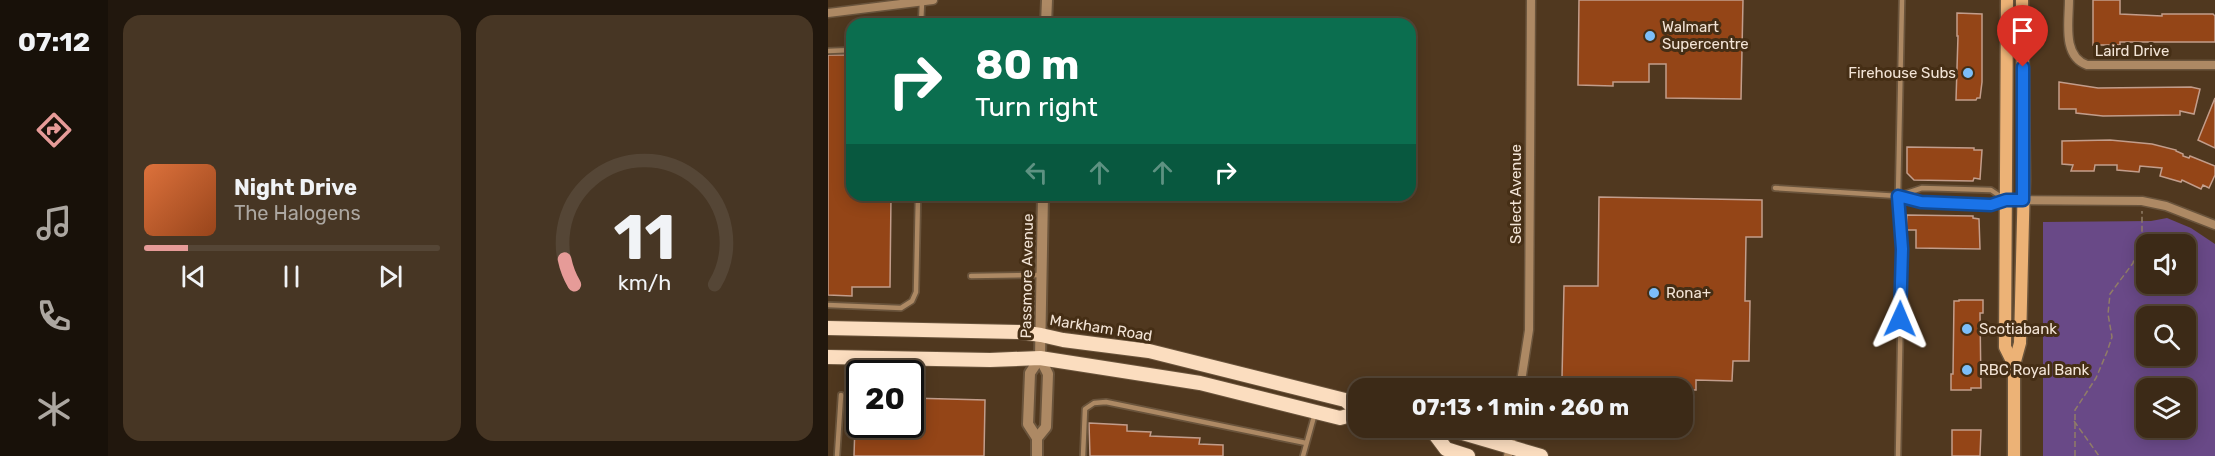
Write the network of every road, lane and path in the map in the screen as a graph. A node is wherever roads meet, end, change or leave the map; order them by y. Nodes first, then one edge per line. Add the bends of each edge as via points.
1 (1047, 0) edge
2 (1531, 0) edge
3 (1902, 0) edge
4 (2007, 0) edge
5 (2022, 0) edge
6 (2069, 0) edge
7 (927, 1) edge
8 (908, 2) edge
9 (828, 13) edge
10 (923, 18) edge
11 (1046, 18) edge
12 (846, 50) edge
13 (828, 51) edge
14 (2215, 65) edge
15 (1776, 188) dead end
16 (1898, 196) junction
17 (2006, 200) junction
18 (2023, 200) junction
19 (918, 201) edge
20 (1043, 201) edge
21 (2142, 201) junction
22 (2215, 224) edge
23 (1042, 275) junction
24 (971, 276) dead end
25 (828, 305) edge
26 (828, 328) edge
27 (1041, 335) junction
28 (828, 357) edge
29 (1041, 358) junction
30 (2014, 365) junction
31 (1522, 378) edge
32 (841, 395) dead end
33 (1348, 403) edge
34 (1316, 411) junction
35 (1348, 416) edge
36 (2073, 420) junction
37 (1037, 438) junction
38 (1438, 438) edge
39 (1474, 438) edge
40 (1306, 444) junction
41 (1509, 451) edge
42 (837, 456) edge
43 (1037, 456) edge
44 (1083, 456) edge
45 (1303, 456) edge
46 (1468, 456) edge
47 (1541, 456) edge
48 (1898, 456) edge
49 (2014, 456) edge
50 (2075, 456) edge
51 (2099, 456) edge

1 - 11 street
2 - 31 street, Select Avenue via 1529,330
3 - 16 lane
4 - 17 main road
5 - 18 main road
6 - 14 street, Laird Drive via 2069,48 2079,62
7 - 8 street
7 - 10 lane
8 - 9 street
12 - 13 lane
15 - 16 lane
16 - 17 lane via 1921,202 1991,205
16 - 17 lane via 1922,188 1991,190
16 - 48 lane via 1902,249
17 - 18 street
17 - 30 main road via 2005,347
18 - 21 street
18 - 30 main road via 2020,344
19 - 25 lane via 916,292 912,301 901,308
20 - 23 street, Passmore Avenue
21 - 22 street
21 - 36 path via 2142,234 2133,263 2110,294 2112,337 2108,352
23 - 24 lane
23 - 27 street, Passmore Avenue
26 - 27 main road, Markham Road
27 - 29 street, Passmore Avenue
27 - 33 main road, Markham Road via 1149,351
28 - 29 main road, Markham Road
29 - 34 main road, Markham Road via 1200,383
29 - 37 street, Passmore Avenue via 1048,374 1046,427
29 - 37 street, Passmore Avenue via 1030,373 1028,424
30 - 49 main road
32 - 42 lane
34 - 35 main road, Markham Road via 1340,418
34 - 40 lane
36 - 50 path
36 - 51 path
37 - 43 street, Passmore Avenue
38 - 46 main road via 1446,449
39 - 41 main road
40 - 44 lane via 1106,402 1094,403 1084,410
40 - 45 lane
41 - 47 main road

